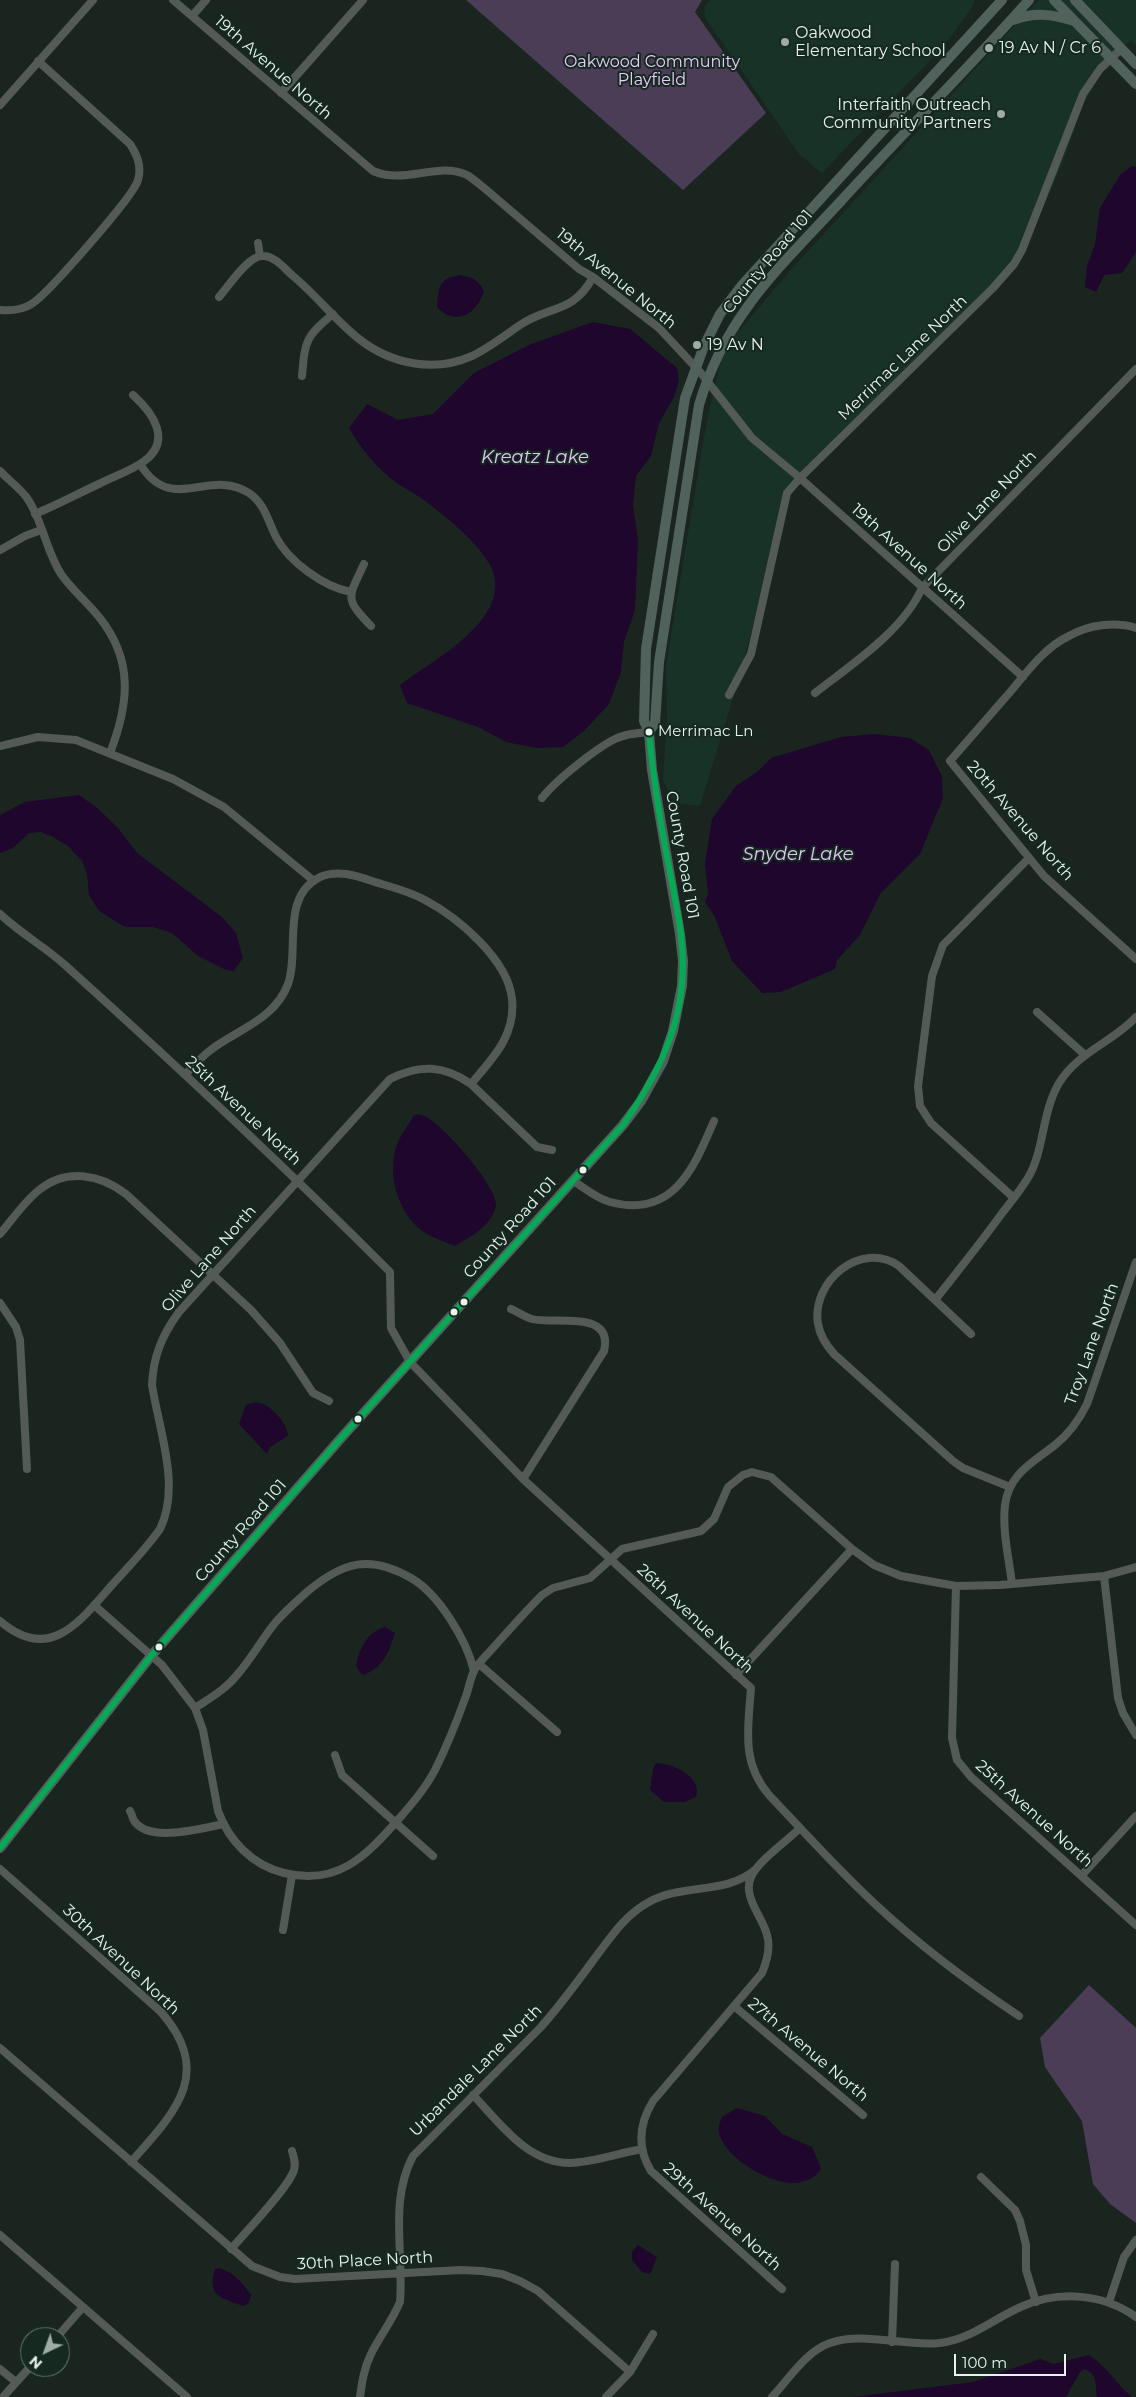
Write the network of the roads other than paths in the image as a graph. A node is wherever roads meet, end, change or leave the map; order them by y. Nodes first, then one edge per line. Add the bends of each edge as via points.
1 (93, 0) edge
2 (173, 0) edge
3 (206, 0) edge
4 (363, 0) edge
5 (1002, 0) edge
6 (1030, 0) edge
7 (1054, 0) edge
8 (1075, 0) edge
9 (996, 4) edge
10 (1081, 4) edge
11 (192, 16) junction
12 (1012, 20) junction
13 (1075, 21) junction
14 (1121, 49) junction
15 (1111, 59) junction
16 (38, 61) junction
17 (1136, 64) edge
18 (1136, 84) edge
19 (281, 93) junction
20 (0, 105) edge
21 (258, 244) dead end
22 (260, 256) junction
23 (593, 277) junction
24 (220, 297) dead end
25 (0, 310) edge
26 (333, 314) junction
27 (695, 368) junction
28 (1136, 369) edge
29 (302, 376) dead end
30 (706, 382) junction
31 (133, 395) dead end
32 (140, 464) junction
33 (0, 471) edge
34 (800, 478) junction
35 (34, 514) junction
36 (41, 530) junction
37 (0, 550) edge
38 (364, 564) dead end
39 (922, 588) junction
40 (351, 592) junction
41 (371, 626) dead end
42 (1136, 628) edge
43 (1023, 677) junction
44 (815, 693) dead end
45 (729, 695) dead end
46 (649, 732) junction
47 (0, 746) edge
48 (110, 753) junction
49 (542, 798) dead end
50 (1029, 858) junction
51 (314, 881) junction
52 (0, 914) edge
53 (1136, 959) edge
54 (1037, 1012) dead end
55 (1136, 1017) edge
56 (1085, 1055) junction
57 (184, 1075) junction
58 (471, 1084) junction
59 (714, 1121) dead end
60 (552, 1150) dead end
61 (298, 1180) junction
62 (573, 1181) junction
63 (1014, 1198) junction
64 (0, 1234) edge
65 (1136, 1262) edge
66 (213, 1274) junction
67 (935, 1300) junction
68 (0, 1303) edge
69 (511, 1309) dead end
70 (971, 1334) dead end
71 (410, 1362) junction
72 (330, 1401) dead end
73 (27, 1469) dead end
74 (523, 1479) junction
75 (1010, 1487) junction
76 (852, 1549) junction
77 (610, 1559) junction
78 (1136, 1567) edge
79 (1104, 1576) junction
80 (1012, 1584) junction
81 (956, 1586) junction
82 (94, 1605) junction
83 (3, 1623) edge
84 (151, 1656) junction
85 (476, 1668) junction
86 (736, 1676) junction
87 (195, 1708) junction
88 (557, 1732) dead end
89 (1136, 1735) edge
90 (335, 1754) dead end
91 (130, 1811) dead end
92 (1136, 1816) edge
93 (395, 1822) junction
94 (224, 1824) junction
95 (800, 1828) junction
96 (0, 1848) edge
97 (433, 1856) dead end
98 (0, 1869) edge
99 (756, 1869) junction
100 (292, 1875) junction
101 (1082, 1875) junction
102 (1136, 1924) edge
103 (283, 1930) dead end
104 (734, 2006) junction
105 (1019, 2016) dead end
106 (0, 2048) edge
107 (473, 2095) junction
108 (864, 2115) dead end
109 (642, 2150) junction
110 (292, 2151) dead end
111 (131, 2162) junction
112 (981, 2177) dead end
113 (0, 2235) edge
114 (1136, 2240) edge
115 (0, 2241) edge
116 (231, 2249) junction
117 (895, 2264) dead end
118 (401, 2273) junction
119 (782, 2289) dead end
120 (1036, 2302) junction
121 (1109, 2302) junction
122 (83, 2307) junction
123 (1136, 2317) edge
124 (65, 2327) edge
125 (653, 2334) dead end
126 (892, 2342) junction
127 (0, 2369) edge
128 (630, 2372) junction
129 (21, 2377) edge
130 (16, 2382) junction
131 (3, 2397) edge
132 (187, 2397) edge
133 (360, 2397) edge
134 (606, 2397) edge
135 (772, 2397) edge

1 - 16 street
2 - 11 street, 19th Avenue North
3 - 11 street
4 - 19 street
5 - 9 main road, County Road 101
6 - 12 main road, County Road 101
7 - 13 main road
8 - 10 main road
9 - 27 main road, County Road 101 via 742,286 720,314
10 - 14 main road
11 - 19 street, 19th Avenue North
12 - 13 main road via 1042,13
12 - 30 main road, County Road 101 via 766,282 730,330
13 - 15 main road
14 - 15 street, Merrimac Lane North
14 - 17 main road
15 - 18 main road
15 - 34 street, Merrimac Lane North via 1083,94 1014,264 989,293
16 - 20 street
16 - 25 street via 130,144 140,170 138,181 127,200 42,296 24,308
19 - 23 street, 19th Avenue North via 373,171 392,177 446,171 466,175 579,269
21 - 22 street
22 - 24 street via 249,262
22 - 26 street via 275,260
23 - 26 street via 574,302 527,320 471,356 441,364 425,365 394,359 359,339
23 - 27 street, 19th Avenue North via 659,328
26 - 29 street via 309,335
27 - 30 street, 19th Avenue North
27 - 46 main road, County Road 101 via 679,426 646,649 644,721
28 - 39 street, Olive Lane North
30 - 34 street, 19th Avenue North via 752,438
30 - 46 main road, County Road 101 via 661,653 655,723
31 - 32 street via 147,408 157,425 155,446
32 - 35 street
32 - 40 street via 152,480 175,490 224,484 249,493 267,513 276,536 289,554 322,581
33 - 35 street via 27,498
34 - 39 street, 19th Avenue North
34 - 45 street, Merrimac Lane North via 787,493 751,654
35 - 36 street
36 - 37 street
36 - 48 street via 60,573 98,616 118,647 126,683 126,701
38 - 40 street
39 - 43 street, 19th Avenue North
39 - 44 street, Olive Lane North via 908,614
40 - 41 street via 354,609
42 - 43 street via 1099,626 1068,636 1054,645
43 - 50 street, 20th Avenue North via 950,761
46 - 49 street via 614,740 552,784
46 - 62 main road, County Road 101 via 652,770 683,961 678,1010 663,1060 641,1101 624,1125
47 - 48 street via 38,737 57,737 76,740
48 - 51 street via 173,779 224,806
50 - 53 street, 20th Avenue North via 1044,876
50 - 63 street via 943,945 932,976 918,1086 920,1106 931,1123
51 - 57 street via 296,906 292,971 279,1000 257,1022 210,1050
51 - 58 street via 325,875 343,873 423,898 447,914 496,959 512,998 510,1026 499,1051
52 - 57 street, 25th Avenue North via 62,962
54 - 56 street
55 - 56 street via 1117,1035
56 - 63 street via 1060,1082 1045,1119 1030,1176
57 - 61 street, 25th Avenue North
58 - 60 street, Olive Lane North via 537,1147
58 - 61 street, Olive Lane North via 446,1070 431,1068 417,1068 397,1076 380,1089
59 - 62 street via 687,1177 665,1196 645,1203 623,1204 596,1196
61 - 66 street, Olive Lane North
61 - 71 street, 25th Avenue North via 390,1272 391,1328
62 - 71 main road, County Road 101
63 - 67 street
64 - 66 street via 39,1190 64,1178 90,1176 103,1179 126,1194
65 - 75 street, Troy Lane North via 1079,1419 1056,1445 1018,1473
66 - 72 street via 266,1326 313,1393
66 - 82 street, Olive Lane North via 169,1325 152,1369 170,1492 166,1518 153,1539
67 - 70 street
67 - 75 street via 890,1260 871,1257 851,1262 829,1284 820,1300 817,1311 821,1334 834,1354 953,1461
68 - 73 street via 16,1327 20,1340
69 - 74 street via 533,1319 590,1323 602,1330 606,1344
71 - 74 street, 26th Avenue North
71 - 84 main road, County Road 101
74 - 77 street, 26th Avenue North
75 - 80 street, Troy Lane North via 1004,1517
76 - 77 street via 780,1483 762,1473 752,1472 731,1484 714,1519 701,1531 622,1549
76 - 81 street via 887,1572
76 - 86 street
77 - 85 street via 590,1578 553,1588 542,1595
77 - 86 street, 26th Avenue North
78 - 79 street
79 - 80 street
79 - 89 street via 1118,1698
80 - 81 street
81 - 101 street, 25th Avenue North via 952,1738 957,1760 971,1777
82 - 83 street, Olive Lane North via 72,1628 50,1638 26,1637
82 - 84 street
84 - 87 street via 162,1665
84 - 96 main road, County Road 101
85 - 87 street via 461,1638 428,1591 401,1572 369,1563 356,1564 331,1573 297,1600 276,1622 238,1675
85 - 88 street
85 - 93 street via 435,1770
86 - 95 street, 26th Avenue North via 751,1688 748,1749 754,1774
87 - 94 street via 200,1717 218,1811
90 - 93 street via 342,1775
91 - 94 street via 135,1822 143,1828 166,1834
92 - 101 street
93 - 97 street
93 - 100 street via 366,1855 353,1864 323,1875
94 - 100 street via 248,1856 269,1868
95 - 99 street, Urbandale Lane North
95 - 105 street, 26th Avenue North via 875,1904 914,1938
98 - 111 street, 30th Avenue North via 161,2012 179,2037 186,2066 182,2096 167,2122
99 - 104 street via 749,1882 749,1890 768,1937 767,1961 758,1978
99 - 107 street, Urbandale Lane North via 738,1882 665,1894 637,1908 616,1930 559,2008
100 - 103 street
101 - 102 street, 25th Avenue North
104 - 108 street, 27th Avenue North
104 - 109 street via 653,2101 642,2124
106 - 111 street, 30th Place North
107 - 109 street via 516,2140 541,2157 571,2163
107 - 118 street, Urbandale Lane North via 424,2142 405,2170 399,2204
109 - 119 street, 29th Avenue North via 659,2179
110 - 116 street via 294,2172 286,2185
111 - 116 street, 30th Place North
112 - 120 street via 1014,2210 1020,2221 1025,2239 1027,2276
113 - 122 street
114 - 121 street via 1124,2257
115 - 122 street
116 - 118 street, 30th Place North via 252,2266 280,2277
117 - 126 street
118 - 128 street, 30th Place North via 482,2271 520,2281 554,2303
118 - 133 street, Urbandale Lane North via 400,2302 370,2357
120 - 121 street via 1073,2297
120 - 126 street via 956,2340
121 - 123 street
122 - 124 street
122 - 132 street
125 - 128 street
126 - 135 street via 841,2339 828,2343 807,2359
127 - 130 street
128 - 134 street
129 - 130 street
130 - 131 street

